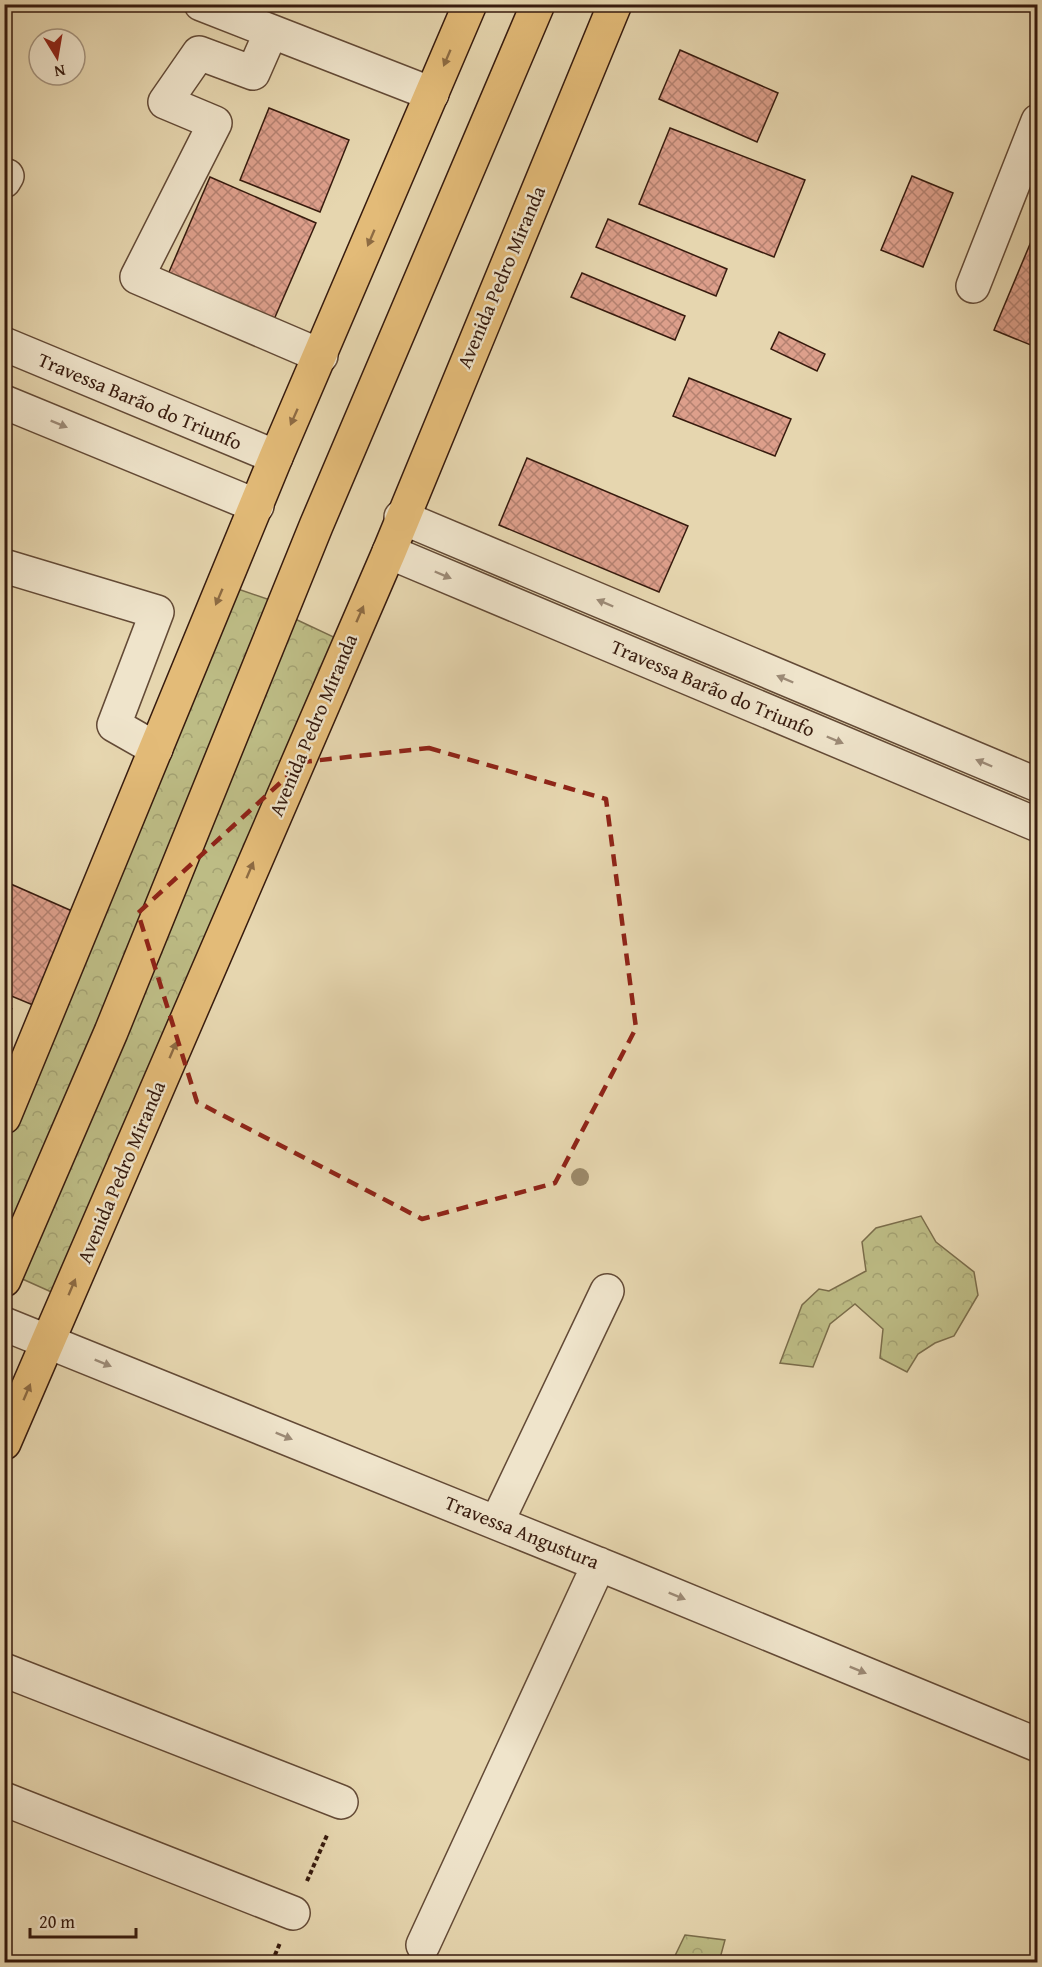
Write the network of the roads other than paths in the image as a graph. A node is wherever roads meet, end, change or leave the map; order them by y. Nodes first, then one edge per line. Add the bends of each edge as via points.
1 (201, 4) edge
2 (470, 4) edge
3 (538, 4) edge
4 (615, 4) edge
5 (271, 32) junction
6 (432, 94) junction
7 (1038, 121) edge
8 (973, 286) dead end
9 (4, 344) edge
10 (321, 356) junction
11 (4, 402) edge
12 (276, 458) junction
13 (257, 506) junction
14 (401, 517) junction
15 (389, 552) junction
16 (4, 566) edge
17 (156, 749) junction
18 (1038, 785) edge
19 (1038, 825) edge
20 (4, 1117) edge
21 (4, 1280) edge
22 (607, 1291) dead end
23 (4, 1324) edge
24 (49, 1341) junction
25 (4, 1443) edge
26 (497, 1522) junction
27 (599, 1564) junction
28 (4, 1670) edge
29 (1038, 1745) edge
30 (4, 1800) edge
31 (341, 1802) dead end
32 (293, 1913) dead end
33 (423, 1945) dead end

1 - 5 street
2 -> 6 main road
3 - 21 main road via 316,526 116,1021
4 - 14 main road, Avenida Pedro Miranda
5 - 6 street
5 - 10 street via 253,73 199,53 165,102 215,123 137,277
6 -> 10 main road
7 - 8 street
9 - 12 street, Travessa Barão do Triunfo
10 -> 12 main road
11 -> 13 street
12 - 13 main road
13 -> 17 main road
14 - 15 main road, Avenida Pedro Miranda
18 -> 14 street, Travessa Barão do Triunfo
15 -> 19 street, Travessa Barão do Triunfo
24 -> 15 main road, Avenida Pedro Miranda
16 - 17 street via 157,612 114,724
17 - 20 main road
22 - 26 street
23 - 24 street, Travessa Angustura
25 -> 24 main road, Avenida Pedro Miranda
24 -> 26 street, Travessa Angustura
26 - 27 street, Travessa Angustura
27 -> 29 street, Travessa Angustura
27 - 33 street
28 - 31 street
30 - 32 street

